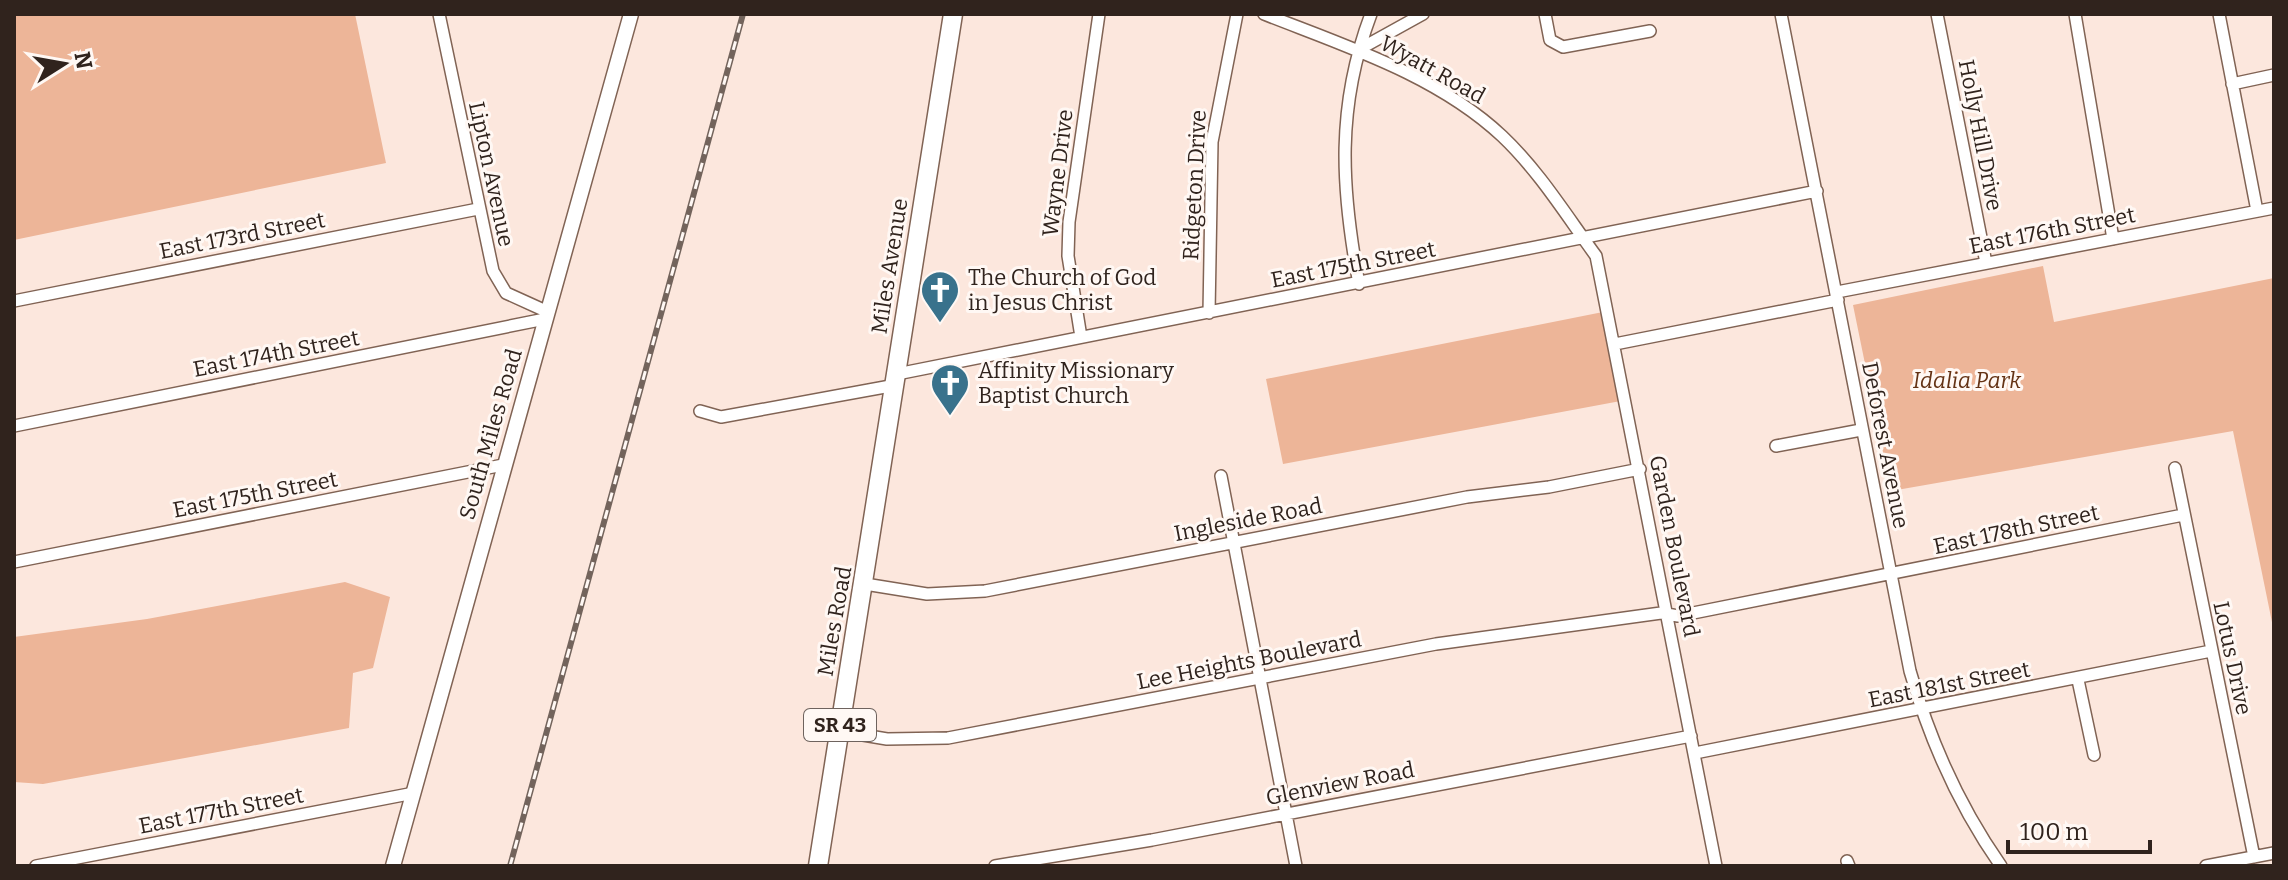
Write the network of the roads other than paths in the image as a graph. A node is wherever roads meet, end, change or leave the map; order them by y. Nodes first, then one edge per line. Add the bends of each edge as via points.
1 (439, 14) edge
2 (631, 14) edge
3 (953, 14) edge
4 (1099, 14) edge
5 (1237, 14) edge
6 (1264, 14) edge
7 (1371, 14) edge
8 (1423, 14) edge
9 (1545, 14) edge
10 (1781, 14) edge
11 (1937, 14) edge
12 (2075, 14) edge
13 (2219, 14) edge
14 (1650, 31) dead end
15 (1358, 50) junction
16 (2274, 75) edge
17 (2232, 84) junction
18 (1817, 191) junction
19 (2274, 208) edge
20 (478, 209) junction
21 (2257, 211) junction
22 (1583, 238) junction
23 (2113, 239) junction
24 (1986, 263) junction
25 (1359, 284) junction
26 (1837, 296) junction
27 (14, 301) edge
28 (1209, 313) junction
29 (547, 316) junction
30 (1081, 337) junction
31 (1615, 344) junction
32 (896, 379) junction
33 (700, 411) dead end
34 (14, 426) edge
35 (1861, 430) junction
36 (1776, 446) dead end
37 (503, 465) junction
38 (2175, 468) dead end
39 (1640, 469) junction
40 (1221, 476) dead end
41 (2183, 515) junction
42 (874, 526) joint
43 (1234, 542) junction
44 (14, 562) edge
45 (1891, 575) junction
46 (865, 584) junction
47 (1668, 614) junction
48 (2211, 651) junction
49 (1259, 678) junction
50 (2078, 680) junction
51 (1921, 709) junction
52 (839, 731) junction
53 (1691, 736) junction
54 (1695, 753) junction
55 (2094, 755) dead end
56 (414, 793) junction
57 (1285, 814) junction
58 (2274, 853) edge
59 (2254, 857) junction
60 (36, 866) edge
61 (393, 866) edge
62 (818, 866) edge
63 (995, 866) edge
64 (1296, 866) edge
65 (1716, 866) edge
66 (2001, 866) edge
67 (2206, 866) edge

1 - 20 street, Lipton Avenue
2 - 29 street, South Miles Road
3 - 32 main road, Miles Avenue / SR 43
4 - 30 street, Wayne Drive via 1069,222 1068,256
5 - 28 street, Ridgeton Drive via 1212,142
6 - 15 street, Wyatt Road
7 - 15 street
8 - 15 street
9 - 14 street via 1550,40 1563,47
10 - 18 street, Deforest Avenue
11 - 24 street, Holly Hill Drive
12 - 23 street
13 - 17 street
15 - 22 street, Wyatt Road via 1469,108 1517,151
15 - 25 street via 1344,134 1343,179
16 - 17 street
17 - 21 street
18 - 22 street, East 175th Street
18 - 26 street, Deforest Avenue
19 - 21 street, East 176th Street
20 - 27 street, East 173rd Street
20 - 29 street, Lipton Avenue via 493,271 506,293
21 - 23 street, East 176th Street
22 - 25 street, East 175th Street
22 - 31 street, Garden Boulevard via 1596,256
23 - 24 street, East 176th Street
24 - 26 street, East 176th Street
25 - 28 street, East 175th Street
26 - 31 street, East 176th Street
26 - 35 street, Deforest Avenue
28 - 30 street, East 175th Street
29 - 34 street, East 174th Street
29 - 37 street, South Miles Road
30 - 32 street, East 175th Street
31 - 39 street, Garden Boulevard
32 - 33 street, East 175th Street via 721,417
32 - 42 main road, Miles Avenue / SR 43
35 - 36 street
35 - 45 street, Deforest Avenue
37 - 44 street, East 175th Street
37 - 56 street, South Miles Road
38 - 41 street, Lotus Drive
39 - 43 street, Ingleside Road
39 - 47 street, Garden Boulevard
40 - 43 street
41 - 45 street, East 178th Street
41 - 48 street, Lotus Drive
42 - 46 main road, Miles Road / SR 43
43 - 46 street, Ingleside Road via 985,591 927,594
43 - 49 street
45 - 47 street, East 178th Street
45 - 51 street, Deforest Avenue
46 - 52 main road, Miles Road / SR 43
47 - 49 street, Lee Heights Boulevard via 1436,644
47 - 53 street, Garden Boulevard
48 - 50 street, East 181st Street
48 - 59 street, Lotus Drive
49 - 52 street, Lee Heights Boulevard via 948,738 887,739
49 - 57 street
50 - 51 street, East 181st Street
50 - 55 street
51 - 54 street, East 181st Street
51 - 66 street, Deforest Avenue via 1960,802
52 - 62 main road, Miles Road / SR 43
53 - 54 street, Garden Boulevard
53 - 57 street, Glenview Road
54 - 65 street, Garden Boulevard
56 - 60 street, East 177th Street
56 - 61 street, South Miles Road
57 - 63 street, Glenview Road
57 - 64 street
58 - 59 street
59 - 67 street

